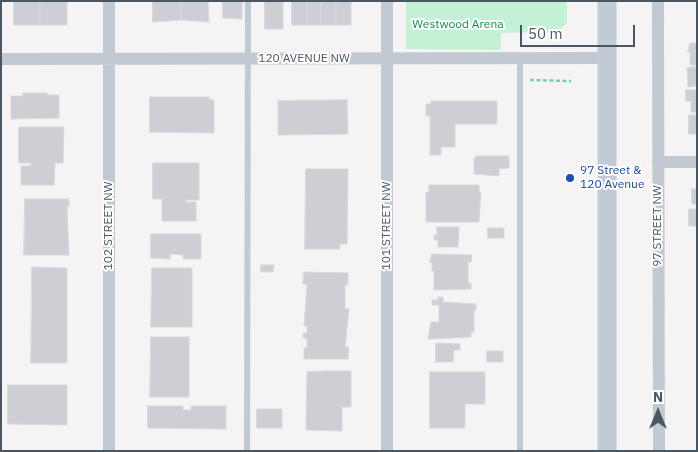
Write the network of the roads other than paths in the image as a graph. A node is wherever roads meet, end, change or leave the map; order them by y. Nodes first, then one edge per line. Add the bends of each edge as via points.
1 (109, 1) edge
2 (248, 1) edge
3 (387, 1) edge
4 (607, 1) edge
5 (658, 1) edge
6 (607, 58) junction
7 (109, 59) junction
8 (248, 59) junction
9 (387, 59) junction
10 (520, 59) junction
11 (1, 60) edge
12 (658, 162) junction
13 (697, 162) edge
14 (109, 451) edge
15 (247, 451) edge
16 (387, 451) edge
17 (520, 451) edge
18 (607, 451) edge
19 (659, 451) edge

1 - 7 street, 102 STREET NW
2 - 8 lane
3 - 9 street, 101 STREET NW
4 - 6 main road
5 - 12 street, 97 STREET NW
6 - 10 street, 120 AVENUE NW
6 - 18 main road
7 - 8 street, 120 AVENUE NW
7 - 11 street, 120 AVENUE NW
7 - 14 street, 102 STREET NW
8 - 9 street, 120 AVENUE NW
8 - 15 lane
9 - 10 street, 120 AVENUE NW
9 - 16 street, 101 STREET NW
10 - 17 lane
12 - 13 street
12 - 19 street, 97 STREET NW

